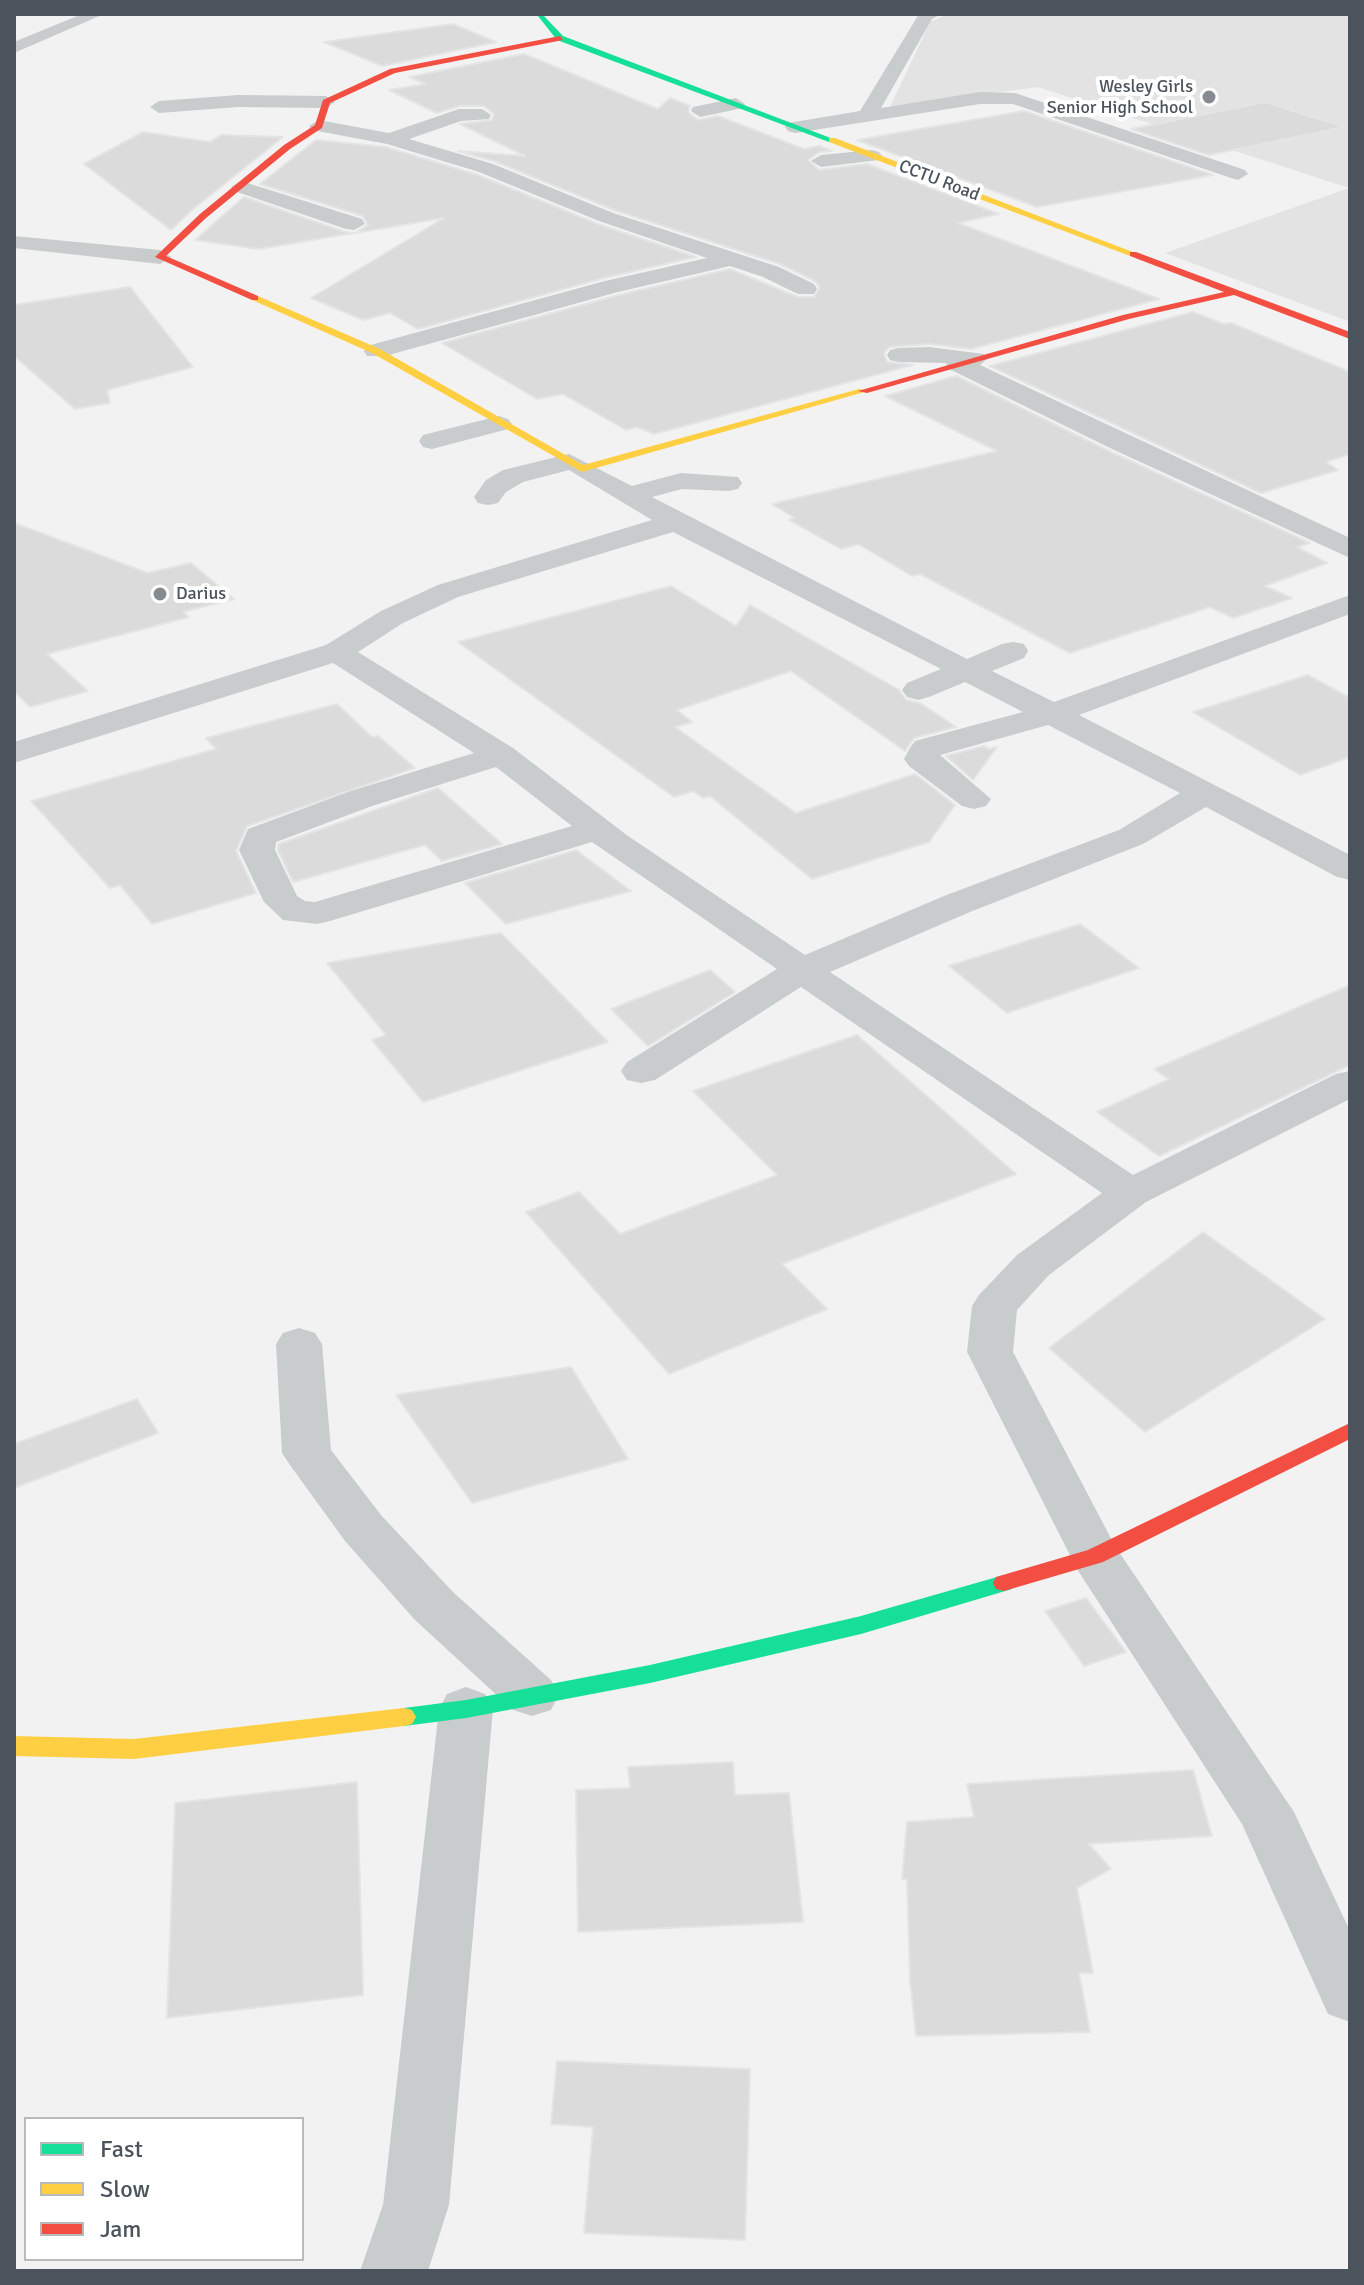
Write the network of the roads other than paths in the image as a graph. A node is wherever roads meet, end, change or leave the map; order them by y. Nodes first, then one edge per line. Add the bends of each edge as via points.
1 (96, 14) edge
2 (536, 14) edge
3 (933, 14) edge
4 (560, 38) junction
5 (14, 48) edge
6 (326, 102) junction
7 (736, 104) junction
8 (159, 107) dead end
9 (700, 111) dead end
10 (482, 115) dead end
11 (867, 115) junction
12 (319, 126) junction
13 (795, 127) junction
14 (390, 139) junction
15 (872, 156) junction
16 (821, 161) dead end
17 (1238, 174) dead end
18 (241, 187) junction
19 (354, 224) dead end
20 (14, 242) edge
21 (684, 243) junction
22 (160, 257) junction
23 (731, 259) junction
24 (662, 274) junction
25 (806, 289) dead end
26 (1236, 292) junction
27 (1350, 336) edge
28 (376, 351) junction
29 (899, 355) dead end
30 (966, 362) junction
31 (499, 424) junction
32 (432, 441) dead end
33 (576, 465) junction
34 (728, 483) dead end
35 (629, 495) junction
36 (488, 497) dead end
37 (676, 522) junction
38 (1350, 549) edge
39 (1350, 604) edge
40 (1013, 651) dead end
41 (337, 652) junction
42 (970, 670) junction
43 (918, 690) dead end
44 (1052, 714) junction
45 (19, 748) edge
46 (501, 755) junction
47 (1205, 793) junction
48 (974, 799) dead end
49 (598, 829) junction
50 (1350, 869) edge
51 (802, 970) junction
52 (641, 1071) dead end
53 (1350, 1083) edge
54 (1131, 1193) junction
55 (299, 1344) dead end
56 (1350, 1430) edge
57 (1095, 1556) junction
58 (532, 1695) junction
59 (466, 1709) junction
60 (14, 1746) edge
61 (1350, 1995) edge
62 (394, 2271) edge

1 - 5 street
2 - 4 street, CCTU Road
3 - 11 street via 926,16
4 - 6 street via 393,71
4 - 7 street, CCTU Road
6 - 8 street
6 - 12 street
7 - 9 street
7 - 13 street, CCTU Road
10 - 14 street via 459,115
11 - 13 street
11 - 17 street via 980,98 1015,99
12 - 14 street
12 - 18 street
13 - 15 street, CCTU Road
14 - 21 street via 486,168
15 - 16 street
15 - 26 street, CCTU Road
18 - 19 street
18 - 22 street
20 - 22 street
21 - 23 street
21 - 24 street
22 - 28 street
23 - 24 street
23 - 25 street
24 - 28 street
26 - 27 street, CCTU Road
26 - 30 street
28 - 31 street
29 - 30 street via 929,354
30 - 33 street
30 - 38 street via 1135,450
31 - 32 street
31 - 33 street
33 - 35 street
33 - 36 street via 513,476
34 - 35 street via 681,481
35 - 37 street
37 - 41 street via 448,591 392,617
37 - 42 street
39 - 44 street
40 - 42 street
41 - 45 street
41 - 46 street
42 - 43 street
42 - 44 street
44 - 47 street
44 - 48 street via 927,748 921,759
46 - 49 street
46 - 49 street via 260,836 257,850 282,902 296,912 317,913
47 - 50 street
47 - 51 street via 1131,837
49 - 51 street
51 - 52 street
51 - 54 street
53 - 54 street
54 - 57 street via 1033,1265 995,1306 990,1352
55 - 58 street via 307,1453 363,1528 434,1606
56 - 57 street
57 - 58 street via 861,1625 650,1674
57 - 61 street via 1265,1812
58 - 59 street
59 - 60 street via 134,1749
59 - 62 street via 416,2205

